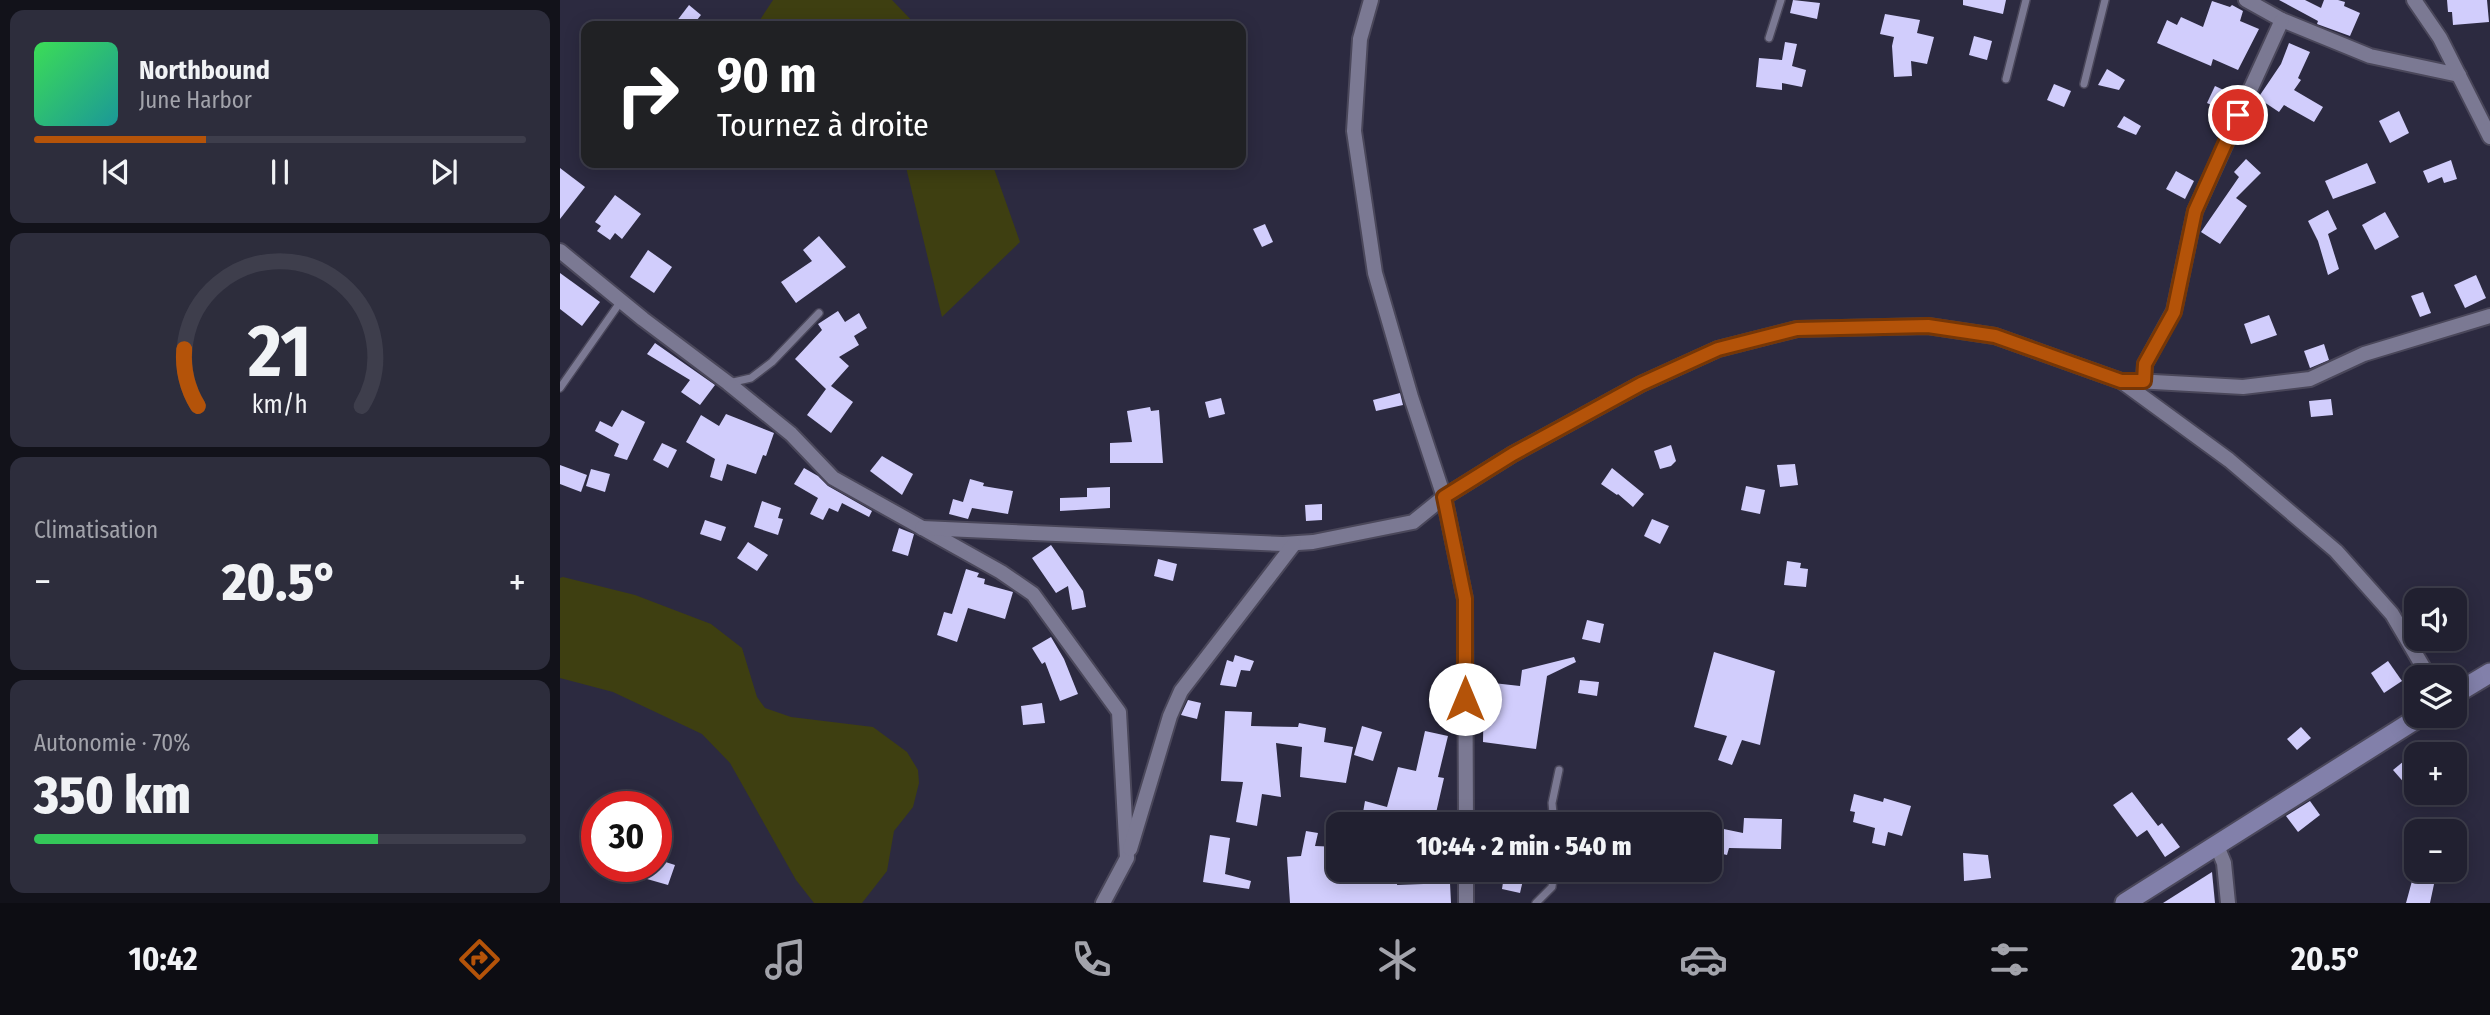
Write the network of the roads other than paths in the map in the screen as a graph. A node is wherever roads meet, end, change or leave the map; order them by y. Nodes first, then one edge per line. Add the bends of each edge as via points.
1 (1371, 0) edge
2 (1781, 0) edge
3 (2026, 0) edge
4 (2105, 0) edge
5 (2246, 0) edge
6 (2414, 0) edge
7 (2282, 20) junction
8 (1769, 38) dead end
9 (2459, 75) junction
10 (2006, 79) dead end
11 (2084, 84) dead end
12 (2490, 137) edge
13 (560, 250) edge
14 (621, 301) junction
15 (819, 313) dead end
16 (2490, 316) edge
17 (2121, 381) junction
18 (2144, 381) junction
19 (728, 383) junction
20 (560, 387) edge
21 (1444, 497) junction
22 (922, 528) junction
23 (1294, 544) junction
24 (2422, 665) edge
25 (2490, 673) edge
26 (2467, 687) edge
27 (2404, 727) edge
28 (1559, 770) dead end
29 (1466, 812) edge
30 (1553, 812) edge
31 (2217, 846) junction
32 (1127, 858) junction
33 (1466, 882) edge
34 (1553, 882) edge
35 (1103, 903) edge
36 (1466, 903) edge
37 (1536, 903) edge
38 (2125, 903) edge
39 (2228, 903) edge

1 - 21 street via 1360,38 1354,131 1375,273
2 - 8 lane
3 - 10 lane
4 - 11 lane
5 - 7 street
6 - 9 street
7 - 9 street via 2370,56
7 - 18 street via 2195,211 2174,312 2145,364
9 - 12 street
13 - 14 street
14 - 19 street
14 - 20 lane
15 - 19 lane via 772,362 751,377
16 - 18 street via 2364,354 2310,379 2243,387
17 - 18 street
17 - 21 street via 1995,336 1928,326 1797,329 1718,349 1641,384
17 - 24 street via 2230,460 2336,551 2392,614
19 - 22 street via 791,434 833,478
21 - 23 street via 1413,522
21 - 29 street via 1465,599
22 - 23 street
22 - 32 street via 1032,594 1119,712
23 - 32 street via 1181,691
25 - 26 main road
27 - 31 main road
28 - 30 lane
31 - 38 main road
31 - 39 street via 2224,863
32 - 35 street
33 - 36 street
34 - 37 lane

